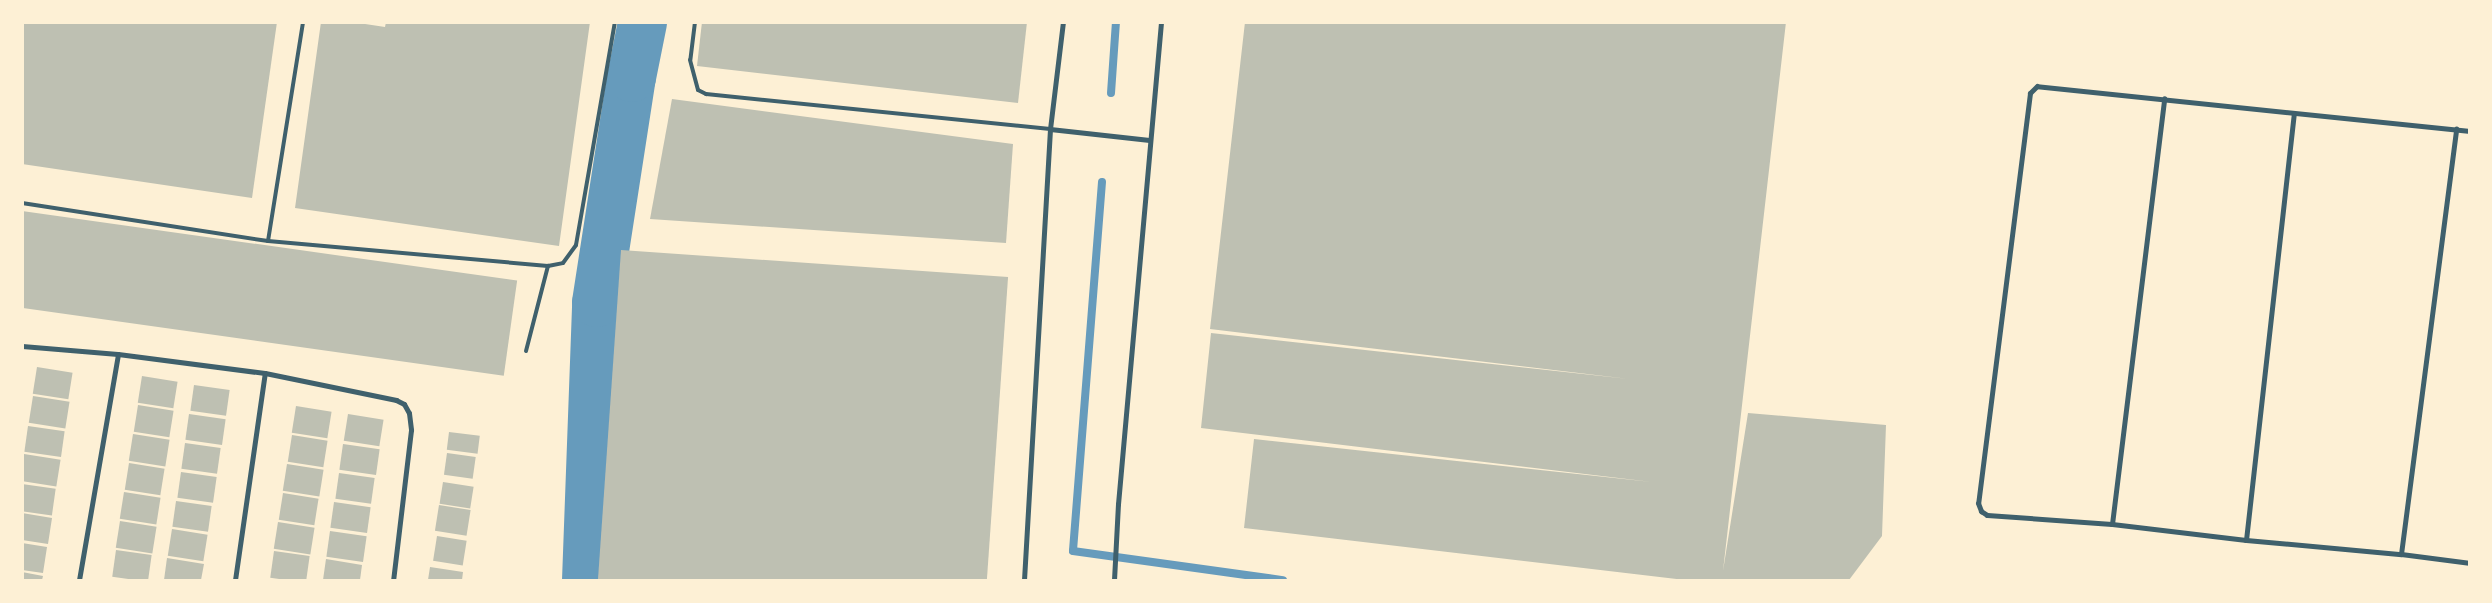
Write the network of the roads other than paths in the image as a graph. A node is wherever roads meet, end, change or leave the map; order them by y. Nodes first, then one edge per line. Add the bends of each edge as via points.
1 (303, 22) edge
2 (615, 22) edge
3 (695, 22) edge
4 (1063, 22) edge
5 (1161, 22) edge
6 (2164, 98) junction
7 (2294, 114) junction
8 (1050, 128) junction
9 (2456, 129) junction
10 (2470, 131) edge
11 (1149, 140) junction
12 (22, 202) edge
13 (268, 241) junction
14 (548, 266) junction
15 (22, 346) edge
16 (526, 351) dead end
17 (118, 354) junction
18 (265, 373) junction
19 (2112, 524) junction
20 (2246, 540) junction
21 (2401, 554) junction
22 (2470, 563) edge
23 (78, 580) edge
24 (235, 580) edge
25 (393, 580) edge
26 (1024, 580) edge
27 (1114, 580) edge

1 - 13 lane
2 - 14 lane via 576,245 562,263
3 - 8 lane via 690,60 698,90 706,94
4 - 8 street
5 - 11 street
6 - 7 street
6 - 19 street
6 - 19 street via 2043,86 2037,86 2030,94 1978,503 1987,515
7 - 9 street
7 - 20 street
8 - 11 street
8 - 26 street
9 - 10 street
9 - 21 street
11 - 27 street
12 - 13 lane
13 - 14 lane
14 - 16 lane
15 - 17 street
17 - 18 street
17 - 23 street
18 - 24 street
18 - 25 street via 404,404 411,430
19 - 20 street
20 - 21 street
21 - 22 street

